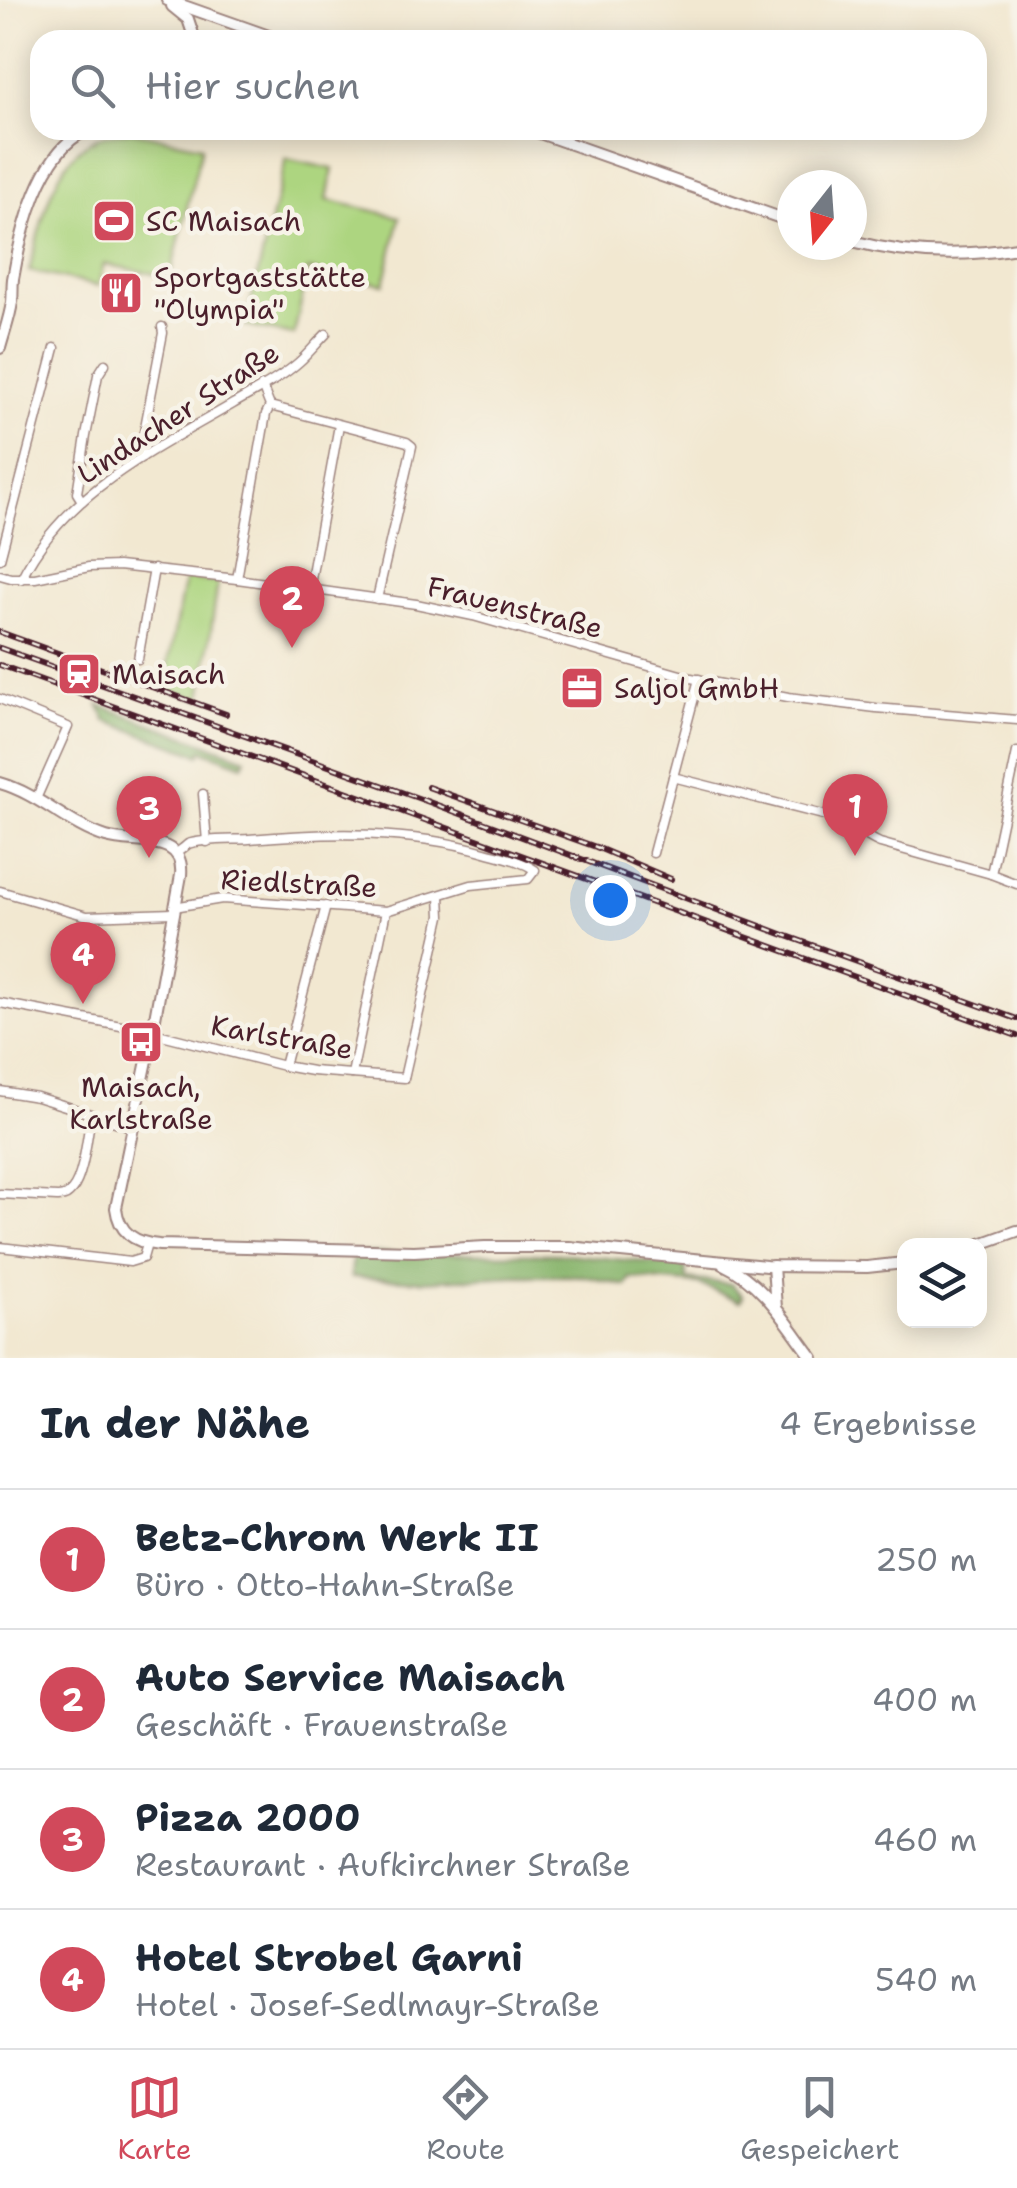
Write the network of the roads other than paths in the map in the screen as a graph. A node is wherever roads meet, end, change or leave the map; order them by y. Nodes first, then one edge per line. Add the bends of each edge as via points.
1 (165, 0) edge
2 (206, 14) junction
3 (192, 30) edge
4 (200, 30) edge
5 (252, 30) edge
6 (71, 140) edge
7 (559, 140) edge
8 (777, 217) edge
9 (867, 245) edge
10 (1017, 248) edge
11 (6, 302) edge
12 (162, 326) dead end
13 (326, 334) dead end
14 (0, 348) edge
15 (56, 348) dead end
16 (105, 364) dead end
17 (262, 386) junction
18 (270, 406) junction
19 (339, 425) junction
20 (142, 457) junction
21 (82, 502) junction
22 (0, 559) edge
23 (154, 569) junction
24 (0, 575) edge
25 (21, 579) junction
26 (237, 579) junction
27 (309, 590) junction
28 (377, 599) junction
29 (138, 658) dead end
30 (699, 679) junction
31 (0, 700) edge
32 (1017, 720) edge
33 (1017, 752) edge
34 (674, 777) junction
35 (0, 783) edge
36 (203, 794) dead end
37 (36, 799) junction
38 (207, 842) junction
39 (653, 853) dead end
40 (176, 854) junction
41 (990, 874) junction
42 (1017, 884) edge
43 (0, 891) edge
44 (440, 896) junction
45 (326, 906) junction
46 (174, 910) junction
47 (386, 911) junction
48 (0, 1002) edge
49 (152, 1034) junction
50 (284, 1066) junction
51 (352, 1074) junction
52 (0, 1091) edge
53 (91, 1116) junction
54 (132, 1127) junction
55 (0, 1194) edge
56 (1017, 1231) edge
57 (987, 1242) edge
58 (147, 1244) junction
59 (0, 1248) edge
60 (718, 1262) junction
61 (897, 1264) edge
62 (769, 1266) junction
63 (758, 1287) junction
64 (776, 1309) junction
65 (814, 1358) edge

1 - 2 street
1 - 3 street
2 - 4 street
2 - 5 street
6 - 11 street via 37,188
7 - 8 street
9 - 10 street via 945,254
11 - 14 street
12 - 20 street
13 - 17 street, Lindacher Straße
15 - 22 street
16 - 21 street via 77,493
17 - 18 street
17 - 20 street, Lindacher Straße
18 - 19 street
18 - 26 street
19 - 27 street
19 - 28 street via 412,446
20 - 21 street, Lindacher Straße
21 - 25 street, Lindacher Straße via 53,528
23 - 25 street, Frauenstraße via 89,567
23 - 26 street, Frauenstraße
23 - 29 street
24 - 25 street, Frauenstraße
26 - 27 street, Frauenstraße
27 - 28 street, Frauenstraße
28 - 30 street, Frauenstraße via 473,616
30 - 32 street, Frauenstraße via 798,698
30 - 34 street
31 - 37 street via 68,728
33 - 41 street
34 - 39 street
34 - 41 street via 842,820 865,837
35 - 37 street
36 - 38 street
37 - 40 street via 97,834 162,845
38 - 40 street
38 - 44 street, Riedlstraße via 291,835 428,838 535,870 528,878
40 - 46 street via 181,867
41 - 42 street
43 - 46 street, Riedlstraße via 87,916
44 - 47 street, Riedlstraße
44 - 51 street, Karlstraße via 404,1078
45 - 46 street, Riedlstraße via 222,899
45 - 47 street, Riedlstraße
45 - 50 street
46 - 49 street
47 - 51 street
48 - 49 street, Karlstraße
49 - 50 street, Karlstraße
49 - 54 street
50 - 51 street, Karlstraße
52 - 53 street
53 - 54 street
53 - 55 street via 73,1190 57,1197
54 - 58 street via 116,1208 122,1229
56 - 57 street
58 - 59 street via 143,1258 130,1262
58 - 60 street via 414,1251 568,1247
60 - 62 street
60 - 63 street
61 - 62 street
62 - 63 street
62 - 64 street
63 - 64 street
64 - 65 street

